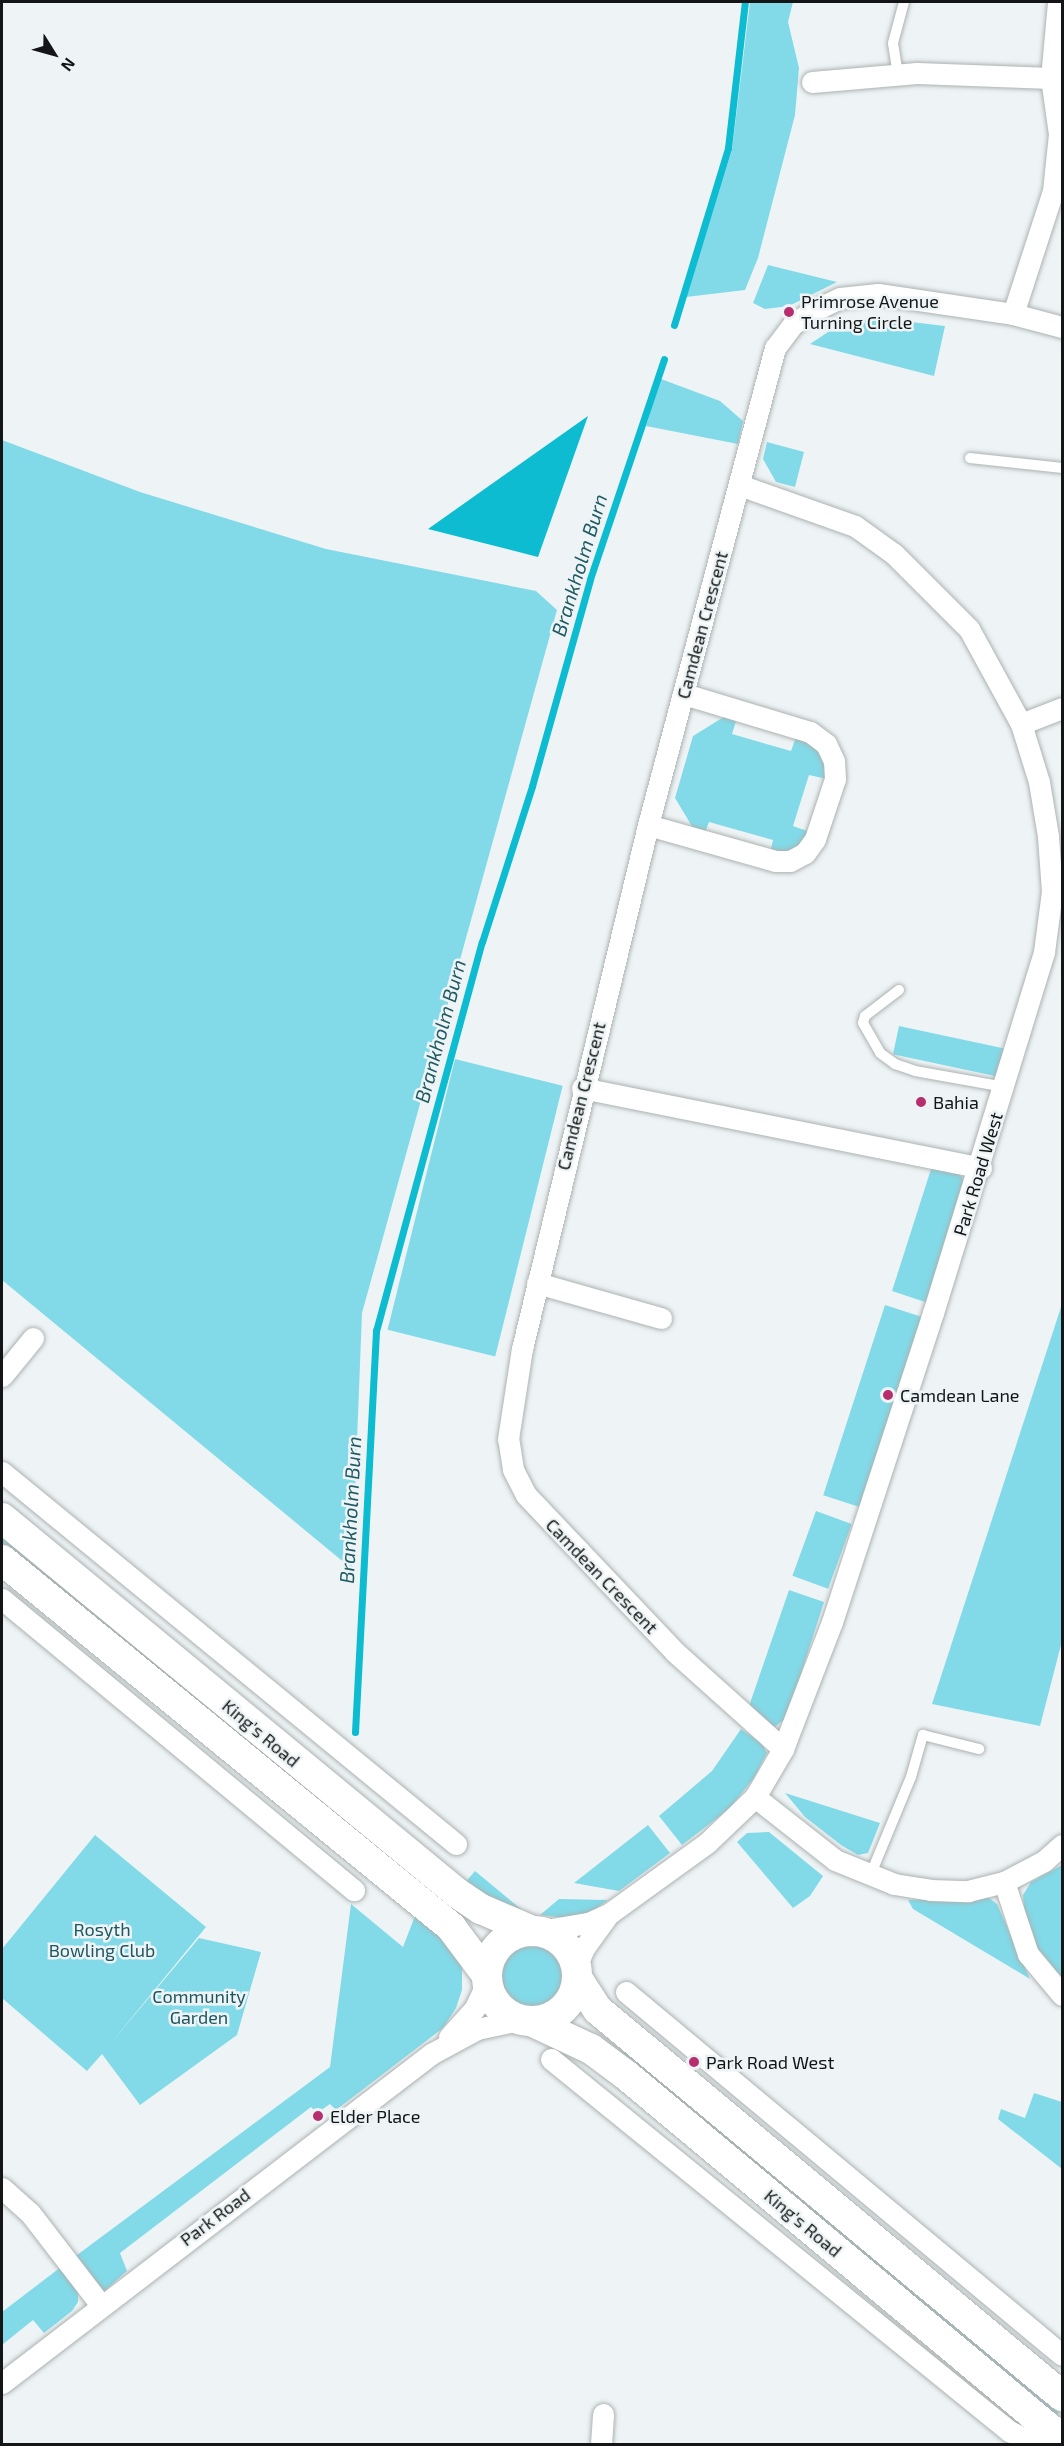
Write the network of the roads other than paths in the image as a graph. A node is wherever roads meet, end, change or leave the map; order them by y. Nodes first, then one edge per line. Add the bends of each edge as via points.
1 (904, 2) edge
2 (1058, 2) edge
3 (898, 75) junction
4 (1051, 78) junction
5 (812, 82) dead end
6 (1059, 177) edge
7 (1013, 314) junction
8 (1062, 327) edge
9 (970, 458) dead end
10 (1062, 468) edge
11 (739, 485) junction
12 (684, 694) junction
13 (1062, 708) edge
14 (1020, 724) junction
15 (648, 825) junction
16 (899, 990) dead end
17 (1005, 1087) junction
18 (582, 1088) junction
19 (981, 1168) junction
20 (537, 1283) junction
21 (661, 1318) dead end
22 (33, 1338) dead end
23 (2, 1376) edge
24 (2, 1472) edge
25 (2, 1518) edge
26 (2, 1560) edge
27 (2, 1599) edge
28 (783, 1749) junction
29 (979, 1749) dead end
30 (755, 1797) junction
31 (409, 1807) junction
32 (387, 1836) junction
33 (456, 1844) dead end
34 (1062, 1845) edge
35 (352, 1848) junction
36 (332, 1871) junction
37 (870, 1877) junction
38 (1004, 1882) junction
39 (354, 1890) dead end
40 (610, 1913) junction
41 (536, 1931) junction
42 (577, 1972) junction
43 (486, 1978) junction
44 (626, 1992) dead end
45 (1062, 1995) edge
46 (526, 2021) junction
47 (693, 2048) junction
48 (431, 2054) junction
49 (551, 2059) dead end
50 (673, 2073) junction
51 (626, 2075) junction
52 (605, 2102) junction
53 (2, 2188) edge
54 (100, 2304) junction
55 (1062, 2355) edge
56 (2, 2383) edge
57 (1062, 2396) edge
58 (603, 2414) dead end
59 (1059, 2437) edge
60 (601, 2445) edge

1 - 3 lane via 893,43
2 - 4 street
3 - 4 street
3 - 5 street
4 - 6 street via 1059,134
6 - 7 street
7 - 8 street
7 - 11 street, Camdean Crescent via 878,294 840,298 793,324 775,348
9 - 10 lane
11 - 12 street, Camdean Crescent
11 - 14 street, Park Road West via 855,526 894,554 969,628
12 - 15 street, Camdean Crescent
12 - 15 street via 810,732 826,744 834,762 835,779 815,839 805,853 790,861 774,861
13 - 14 street
14 - 17 street, Park Road West via 1039,782 1052,891 1044,952
15 - 18 street, Camdean Crescent
16 - 17 lane via 865,1016 863,1023 880,1053 915,1071
17 - 19 street, Park Road West
18 - 19 street
18 - 20 street, Camdean Crescent
19 - 28 street, Park Road West via 832,1622
20 - 21 street
20 - 28 street, Camdean Crescent via 510,1407 508,1439 513,1469 526,1495 675,1652
22 - 23 street
24 - 31 street
25 - 32 main road, King's Road
26 - 35 main road, King's Road
27 - 36 street
28 - 30 street, Park Road West
29 - 37 lane via 923,1735 911,1777
30 - 37 street via 808,1842
30 - 40 street, Park Road West via 707,1843
31 - 32 street
31 - 33 street
32 - 41 main road, King's Road via 481,1910
34 - 38 street via 1044,1861
35 - 36 street
35 - 43 main road, King's Road via 451,1927
36 - 39 street
37 - 38 street via 930,1890 968,1891
38 - 45 street via 1028,1954
40 - 41 street, Park Road West via 588,1923
40 - 42 street, Park Road West via 584,1948
41 - 42 main road, King's Road via 566,1946
41 - 43 main road via 509,1936 497,1946
42 - 46 main road via 570,2001 561,2012
42 - 50 main road, King's Road via 598,2010
43 - 46 main road, King's Road via 495,2003
43 - 48 street, Park Road via 475,2008
44 - 47 street
46 - 48 street, Park Road via 477,2029
46 - 51 main road, King's Road via 591,2049
47 - 50 street
47 - 55 street
48 - 54 street, Park Road
49 - 52 street
50 - 57 main road, King's Road
51 - 52 street
51 - 59 main road, King's Road
52 - 59 street via 1009,2431 1024,2438
53 - 54 street via 30,2213
54 - 56 street, Park Road
58 - 60 street

